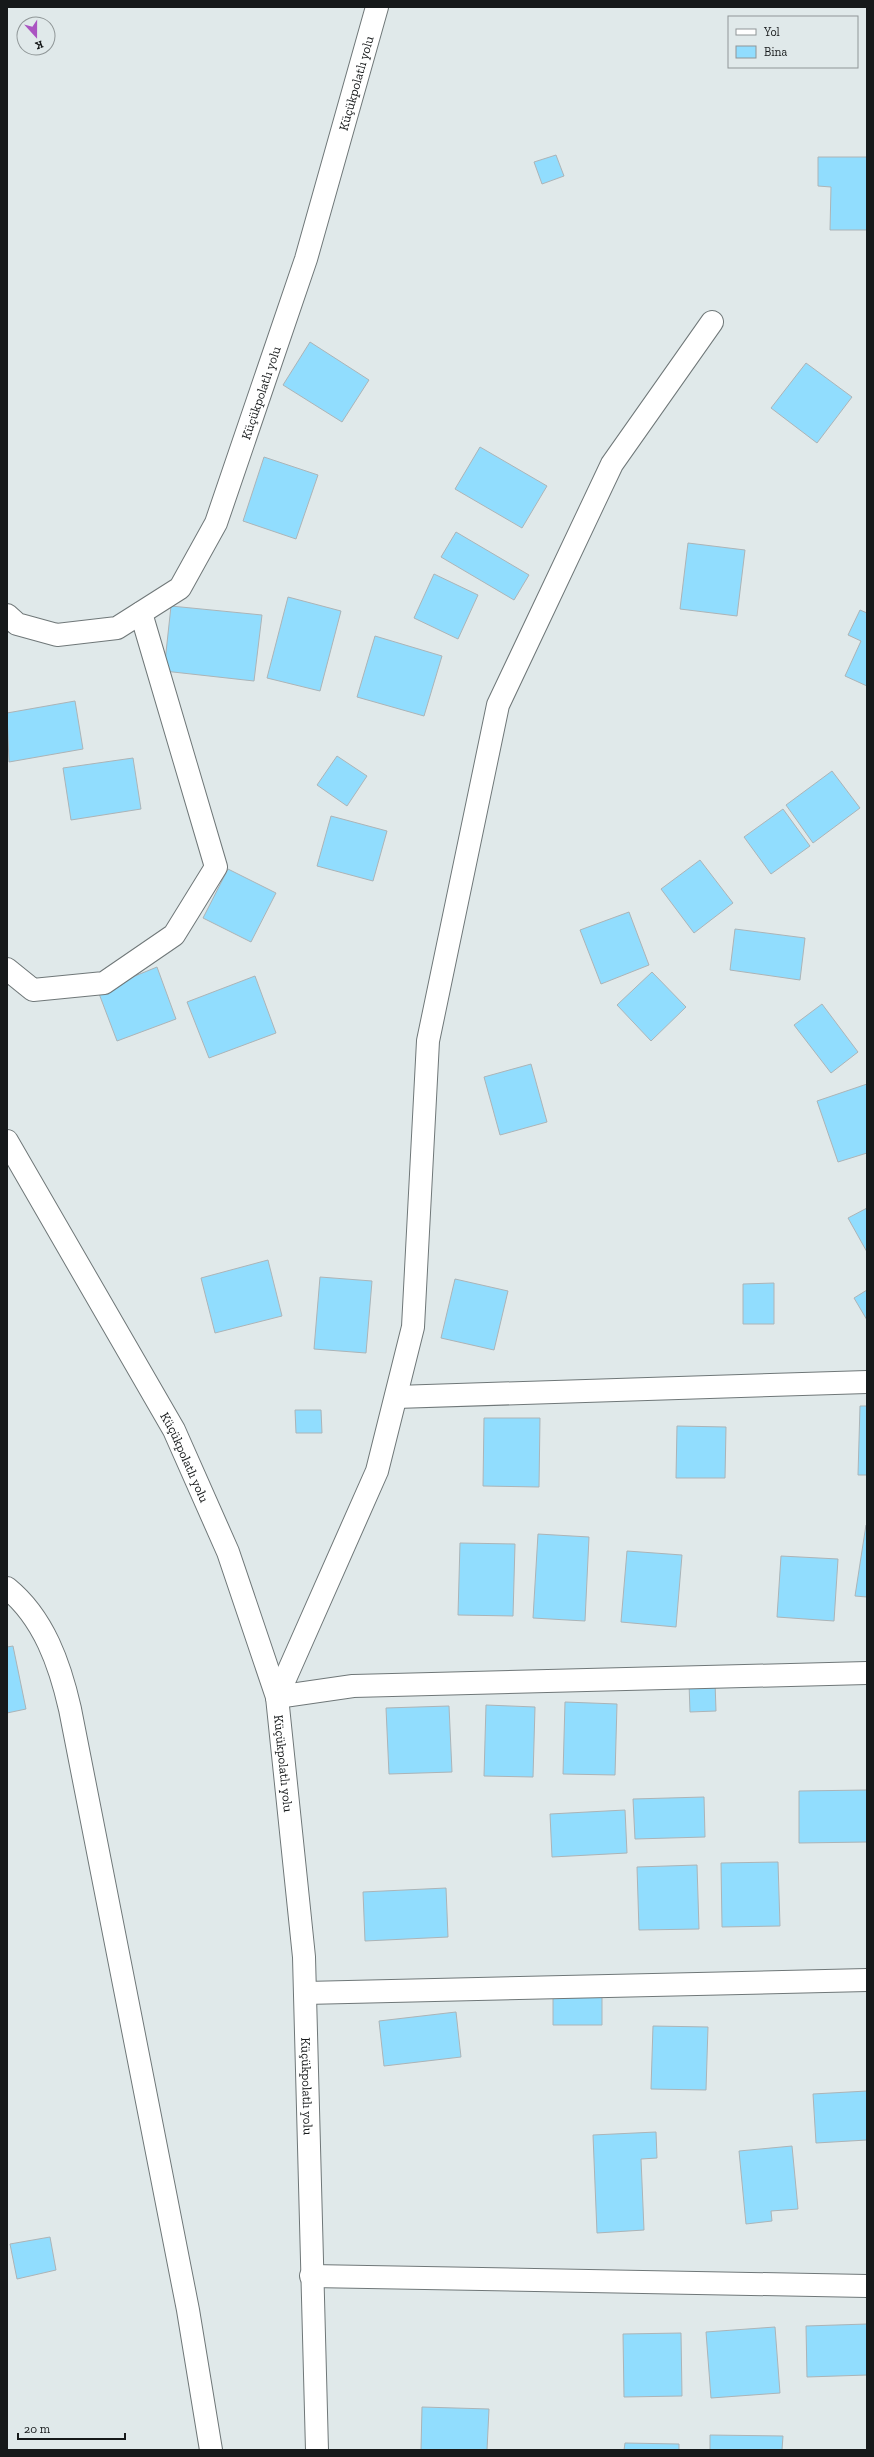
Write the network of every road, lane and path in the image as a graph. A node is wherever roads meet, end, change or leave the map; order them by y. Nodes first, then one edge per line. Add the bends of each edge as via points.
1 (377, 7) edge
2 (712, 322) dead end
3 (141, 613) junction
4 (7, 615) edge
5 (7, 969) edge
6 (7, 1141) edge
7 (867, 1382) edge
8 (396, 1397) junction
9 (7, 1588) edge
10 (867, 1673) edge
11 (277, 1697) junction
12 (867, 1980) edge
13 (305, 1993) junction
14 (311, 2276) junction
15 (867, 2286) edge
16 (211, 2450) edge
17 (316, 2450) edge

1 - 3 street, Küçükpolatlı yolu via 306,259 216,523 180,588
2 - 8 street via 612,464 498,705 428,1041 413,1327
3 - 4 street, Küçükpolatlı yolu via 117,628 58,635 17,624
3 - 5 street via 216,867 174,935 104,983 33,990
6 - 11 street, Küçükpolatlı yolu via 174,1430 228,1552
7 - 8 street
8 - 11 street via 377,1471
9 - 16 street via 17,1596 44,1633 61,1670 188,2310
10 - 11 street via 353,1686
11 - 13 street, Küçükpolatlı yolu via 304,1957
12 - 13 street
13 - 14 street, Küçükpolatlı yolu
14 - 15 street
14 - 17 street, Küçükpolatlı yolu

